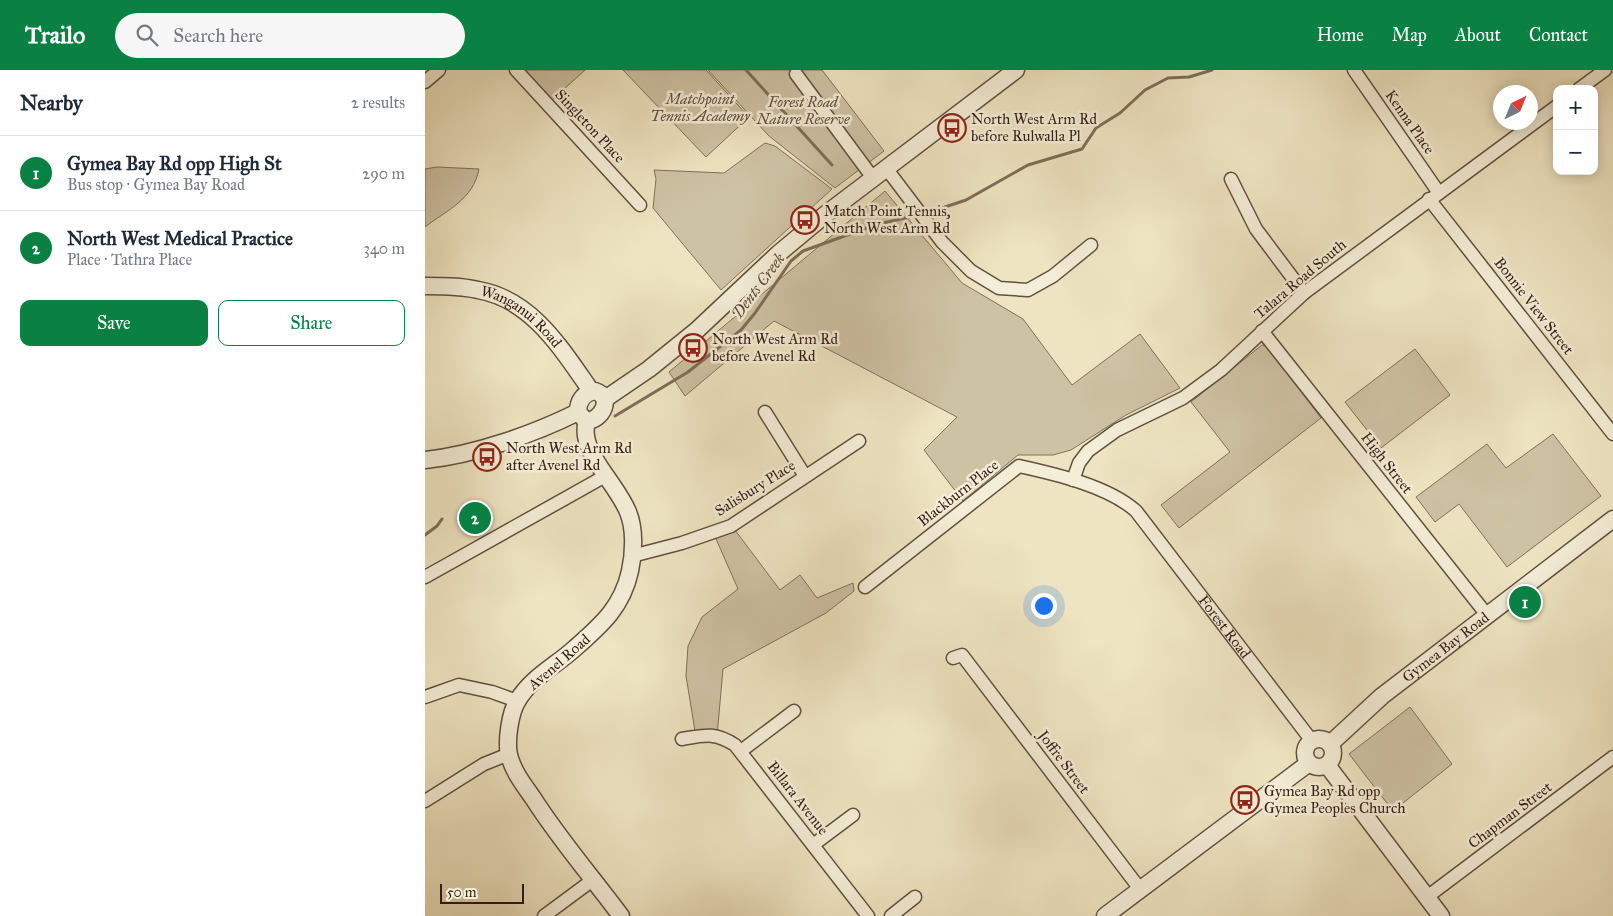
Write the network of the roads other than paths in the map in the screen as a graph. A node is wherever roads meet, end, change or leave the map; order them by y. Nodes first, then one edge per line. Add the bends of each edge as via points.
1 (439, 70) edge
2 (516, 70) edge
3 (1016, 70) edge
4 (1353, 70) edge
5 (1605, 70) edge
6 (796, 74) dead end
7 (425, 82) edge
8 (1584, 85) edge
9 (1553, 109) edge
10 (880, 173) junction
11 (1231, 179) dead end
12 (1434, 196) junction
13 (641, 205) dead end
14 (1091, 245) dead end
15 (425, 286) edge
16 (1304, 293) junction
17 (1262, 332) junction
18 (597, 395) junction
19 (765, 412) dead end
20 (582, 416) junction
21 (1613, 434) edge
22 (859, 441) dead end
23 (425, 460) edge
24 (607, 475) junction
25 (805, 476) junction
26 (1073, 480) junction
27 (1136, 511) joint
28 (1613, 519) edge
29 (632, 556) junction
30 (425, 577) edge
31 (865, 587) dead end
32 (1487, 615) junction
33 (958, 652) dead end
34 (425, 697) edge
35 (517, 701) junction
36 (795, 711) dead end
37 (682, 739) dead end
38 (1311, 741) junction
39 (1330, 744) junction
40 (741, 751) junction
41 (509, 754) junction
42 (1613, 758) edge
43 (1309, 763) junction
44 (1327, 765) junction
45 (425, 801) edge
46 (853, 815) dead end
47 (813, 845) junction
48 (594, 879) junction
49 (1140, 889) junction
50 (915, 897) dead end
51 (1427, 897) junction
52 (545, 916) edge
53 (621, 916) edge
54 (868, 916) edge
55 (891, 916) edge
56 (1105, 916) edge
57 (1441, 916) edge

1 - 7 street
2 - 13 street, Singleton Place
3 - 10 street
4 - 12 street, Kenna Place
5 - 8 street
6 - 10 street
9 - 12 street, Talara Road South
10 - 14 street via 971,271 999,288 1028,290 1053,276
10 - 18 street via 801,234 696,332 649,368
11 - 16 street via 1256,229
12 - 16 street, Talara Road South
12 - 21 street, Bonnie View Street
15 - 18 street, Wanganui Road via 481,290 519,306 548,332
16 - 17 street, Talara Road South
17 - 26 street, Talara Road South via 1221,370 1183,398 1117,430 1088,451
17 - 32 street, High Street
18 - 20 street via 581,398 578,405
18 - 20 street via 604,407 597,417 591,421
19 - 25 street
20 - 23 street via 448,457
20 - 24 street, Avenel Road via 591,453
22 - 25 street, Salisbury Place
24 - 29 street, Avenel Road via 628,513 633,538
24 - 30 street
25 - 29 street, Salisbury Place via 731,526
26 - 27 street, Blackburn Place via 1115,497
26 - 31 street, Blackburn Place via 1019,466
27 - 38 street, Forest Road
28 - 32 street, Gymea Bay Road
29 - 35 street, Avenel Road via 625,588 608,618 541,675
32 - 39 street, Gymea Bay Road via 1382,696
33 - 49 street, Joffre Street
34 - 35 street via 459,685
35 - 41 street, Avenel Road via 510,723
36 - 40 street
37 - 40 street, Billara Avenue via 710,734 723,737
38 - 39 street via 1319,739
38 - 43 street via 1305,754
39 - 44 street via 1333,757
40 - 47 street, Billara Avenue
41 - 45 street via 484,764
41 - 48 street, Avenel Road via 515,772 548,821
42 - 51 street, Chapman Street
43 - 44 street via 1316,767
43 - 49 street
44 - 51 street
46 - 47 street
47 - 54 street, Billara Avenue
48 - 52 street
48 - 53 street, Avenel Road
49 - 56 street
50 - 55 street
51 - 57 street

